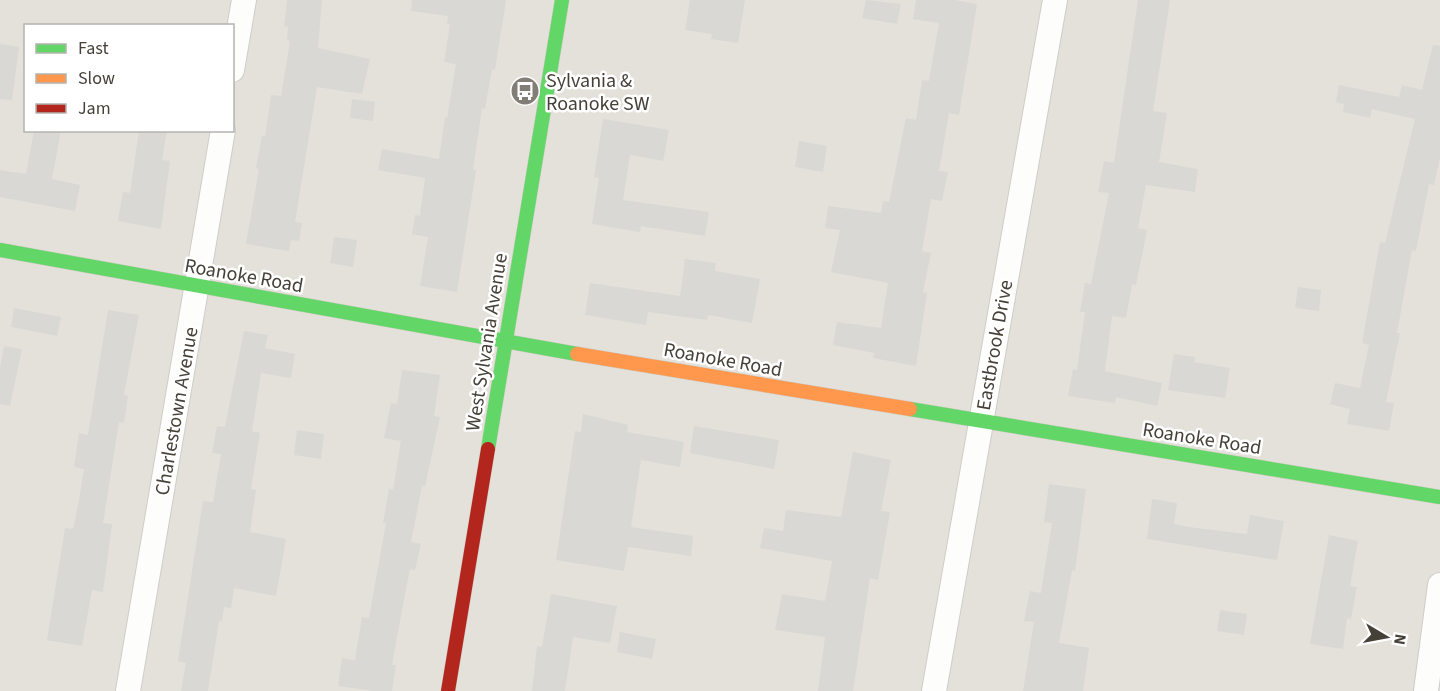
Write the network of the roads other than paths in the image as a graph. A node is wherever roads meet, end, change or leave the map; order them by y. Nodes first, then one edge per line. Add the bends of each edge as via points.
1 (244, 0) edge
2 (562, 0) edge
3 (1055, 0) edge
4 (234, 58) edge
5 (223, 132) edge
6 (0, 250) edge
7 (197, 286) junction
8 (506, 342) junction
9 (980, 422) junction
10 (1440, 497) edge
11 (1440, 585) edge
12 (128, 691) edge
13 (448, 691) edge
14 (934, 691) edge
15 (1426, 691) edge

1 - 4 street
2 - 8 street, West Sylvania Avenue
3 - 9 street, Eastbrook Drive
5 - 7 street, Charlestown Avenue
6 - 7 street, Roanoke Road
7 - 8 street, Roanoke Road
7 - 12 street, Charlestown Avenue
8 - 9 street, Roanoke Road
8 - 13 street, West Sylvania Avenue
9 - 10 street, Roanoke Road
9 - 14 street, Eastbrook Drive
11 - 15 street

